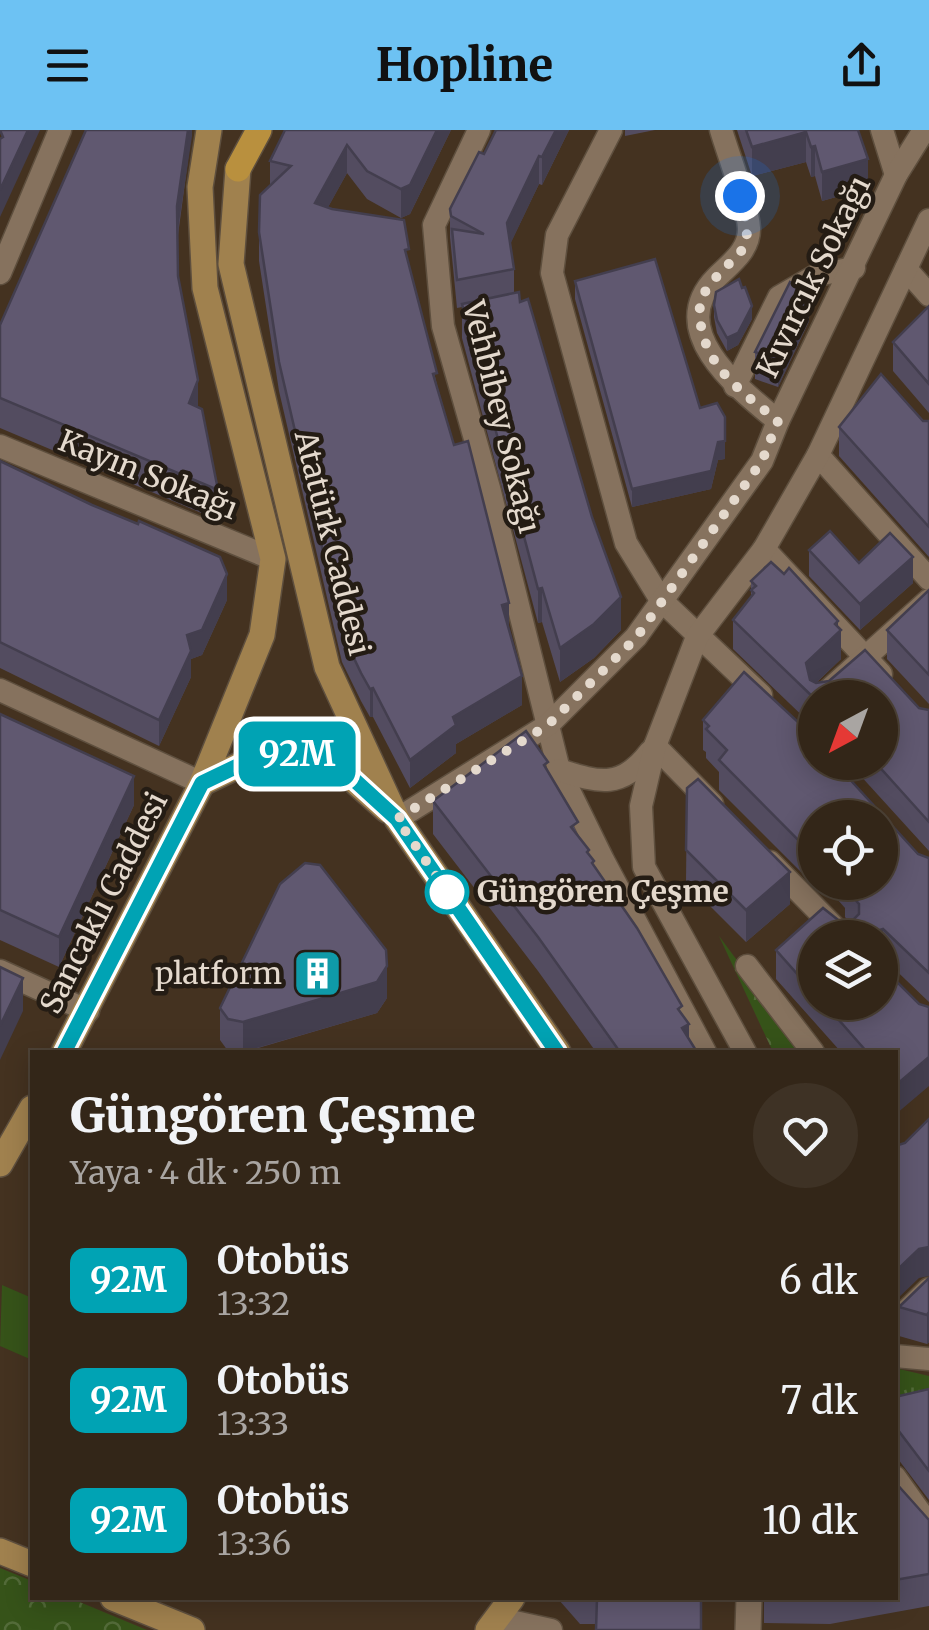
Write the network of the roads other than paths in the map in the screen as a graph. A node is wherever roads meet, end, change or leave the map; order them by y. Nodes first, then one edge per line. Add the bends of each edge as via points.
1 (60, 130) edge
2 (209, 130) edge
3 (246, 130) edge
4 (259, 130) edge
5 (479, 130) edge
6 (611, 130) edge
7 (721, 130) edge
8 (882, 130) edge
9 (924, 130) edge
10 (238, 169) junction
11 (896, 175) junction
12 (929, 220) edge
13 (854, 268) junction
14 (906, 270) junction
15 (0, 273) edge
16 (929, 295) edge
17 (735, 386) junction
18 (778, 421) junction
19 (0, 446) edge
20 (818, 456) junction
21 (764, 549) junction
22 (274, 558) junction
23 (929, 579) edge
24 (661, 600) junction
25 (929, 600) edge
26 (697, 638) junction
27 (865, 656) junction
28 (839, 680) edge
29 (886, 680) edge
30 (0, 690) edge
31 (778, 711) edge
32 (548, 725) junction
33 (655, 746) junction
34 (559, 770) junction
35 (202, 783) junction
36 (723, 814) edge
37 (397, 819) junction
38 (750, 842) edge
39 (827, 920) edge
40 (747, 966) dead end
41 (0, 971) edge
42 (88, 1011) junction
43 (65, 1050) edge
44 (557, 1050) edge
45 (704, 1050) edge
46 (744, 1050) edge
47 (811, 1050) edge
48 (30, 1112) edge
49 (0, 1164) edge
50 (929, 1289) edge
51 (898, 1319) edge
52 (898, 1356) edge
53 (929, 1359) edge
54 (898, 1482) edge
55 (929, 1525) edge
56 (0, 1550) edge
57 (30, 1563) edge
58 (118, 1600) edge
59 (749, 1600) edge
60 (501, 1611) edge
61 (192, 1630) edge
62 (552, 1630) edge
63 (748, 1630) edge

1 - 15 street
2 - 22 main road, Atatürk Caddesi via 200,187 205,288
3 - 10 main road
4 - 10 main road
5 - 32 street, Vehbibey Sokağı via 434,225
6 - 24 street via 556,235 550,304 626,543
7 - 17 street via 749,229 741,255 703,293 698,310 706,349
8 - 11 street
9 - 11 street, Kıvırcık Sokağı
10 - 37 main road, Atatürk Caddesi via 230,264 327,667
11 - 13 street, Kıvırcık Sokağı
12 - 14 street
13 - 17 street via 817,274 779,297
13 - 18 street, Kıvırcık Sokağı
14 - 16 street
14 - 20 street via 871,368
17 - 18 street
18 - 24 street, Kıvırcık Sokağı via 762,461
19 - 22 street, Kayın Sokağı
20 - 21 street
20 - 23 street
21 - 26 street
21 - 27 street
22 - 35 main road, Sancaklı Caddesi via 262,635
24 - 26 street
24 - 32 street, Kıvırcık Sokağı via 636,638
25 - 27 street
26 - 31 street
26 - 33 street
27 - 28 street
27 - 29 street
30 - 35 street
32 - 34 street, Vehbibey Sokağı
32 - 37 street, Kıvırcık Sokağı
33 - 34 street via 636,772 616,781
33 - 36 street
33 - 46 street via 641,806 644,867
34 - 45 street, Vehbibey Sokağı
35 - 37 main road via 287,750 350,776
35 - 42 main road, Sancaklı Caddesi
37 - 44 main road, Atatürk Caddesi
38 - 39 street
40 - 47 street
41 - 42 street
42 - 43 main road, Sancaklı Caddesi
48 - 49 main road
50 - 51 street
52 - 53 street
54 - 55 street
56 - 57 main road
58 - 61 main road
59 - 63 street
60 - 62 street

